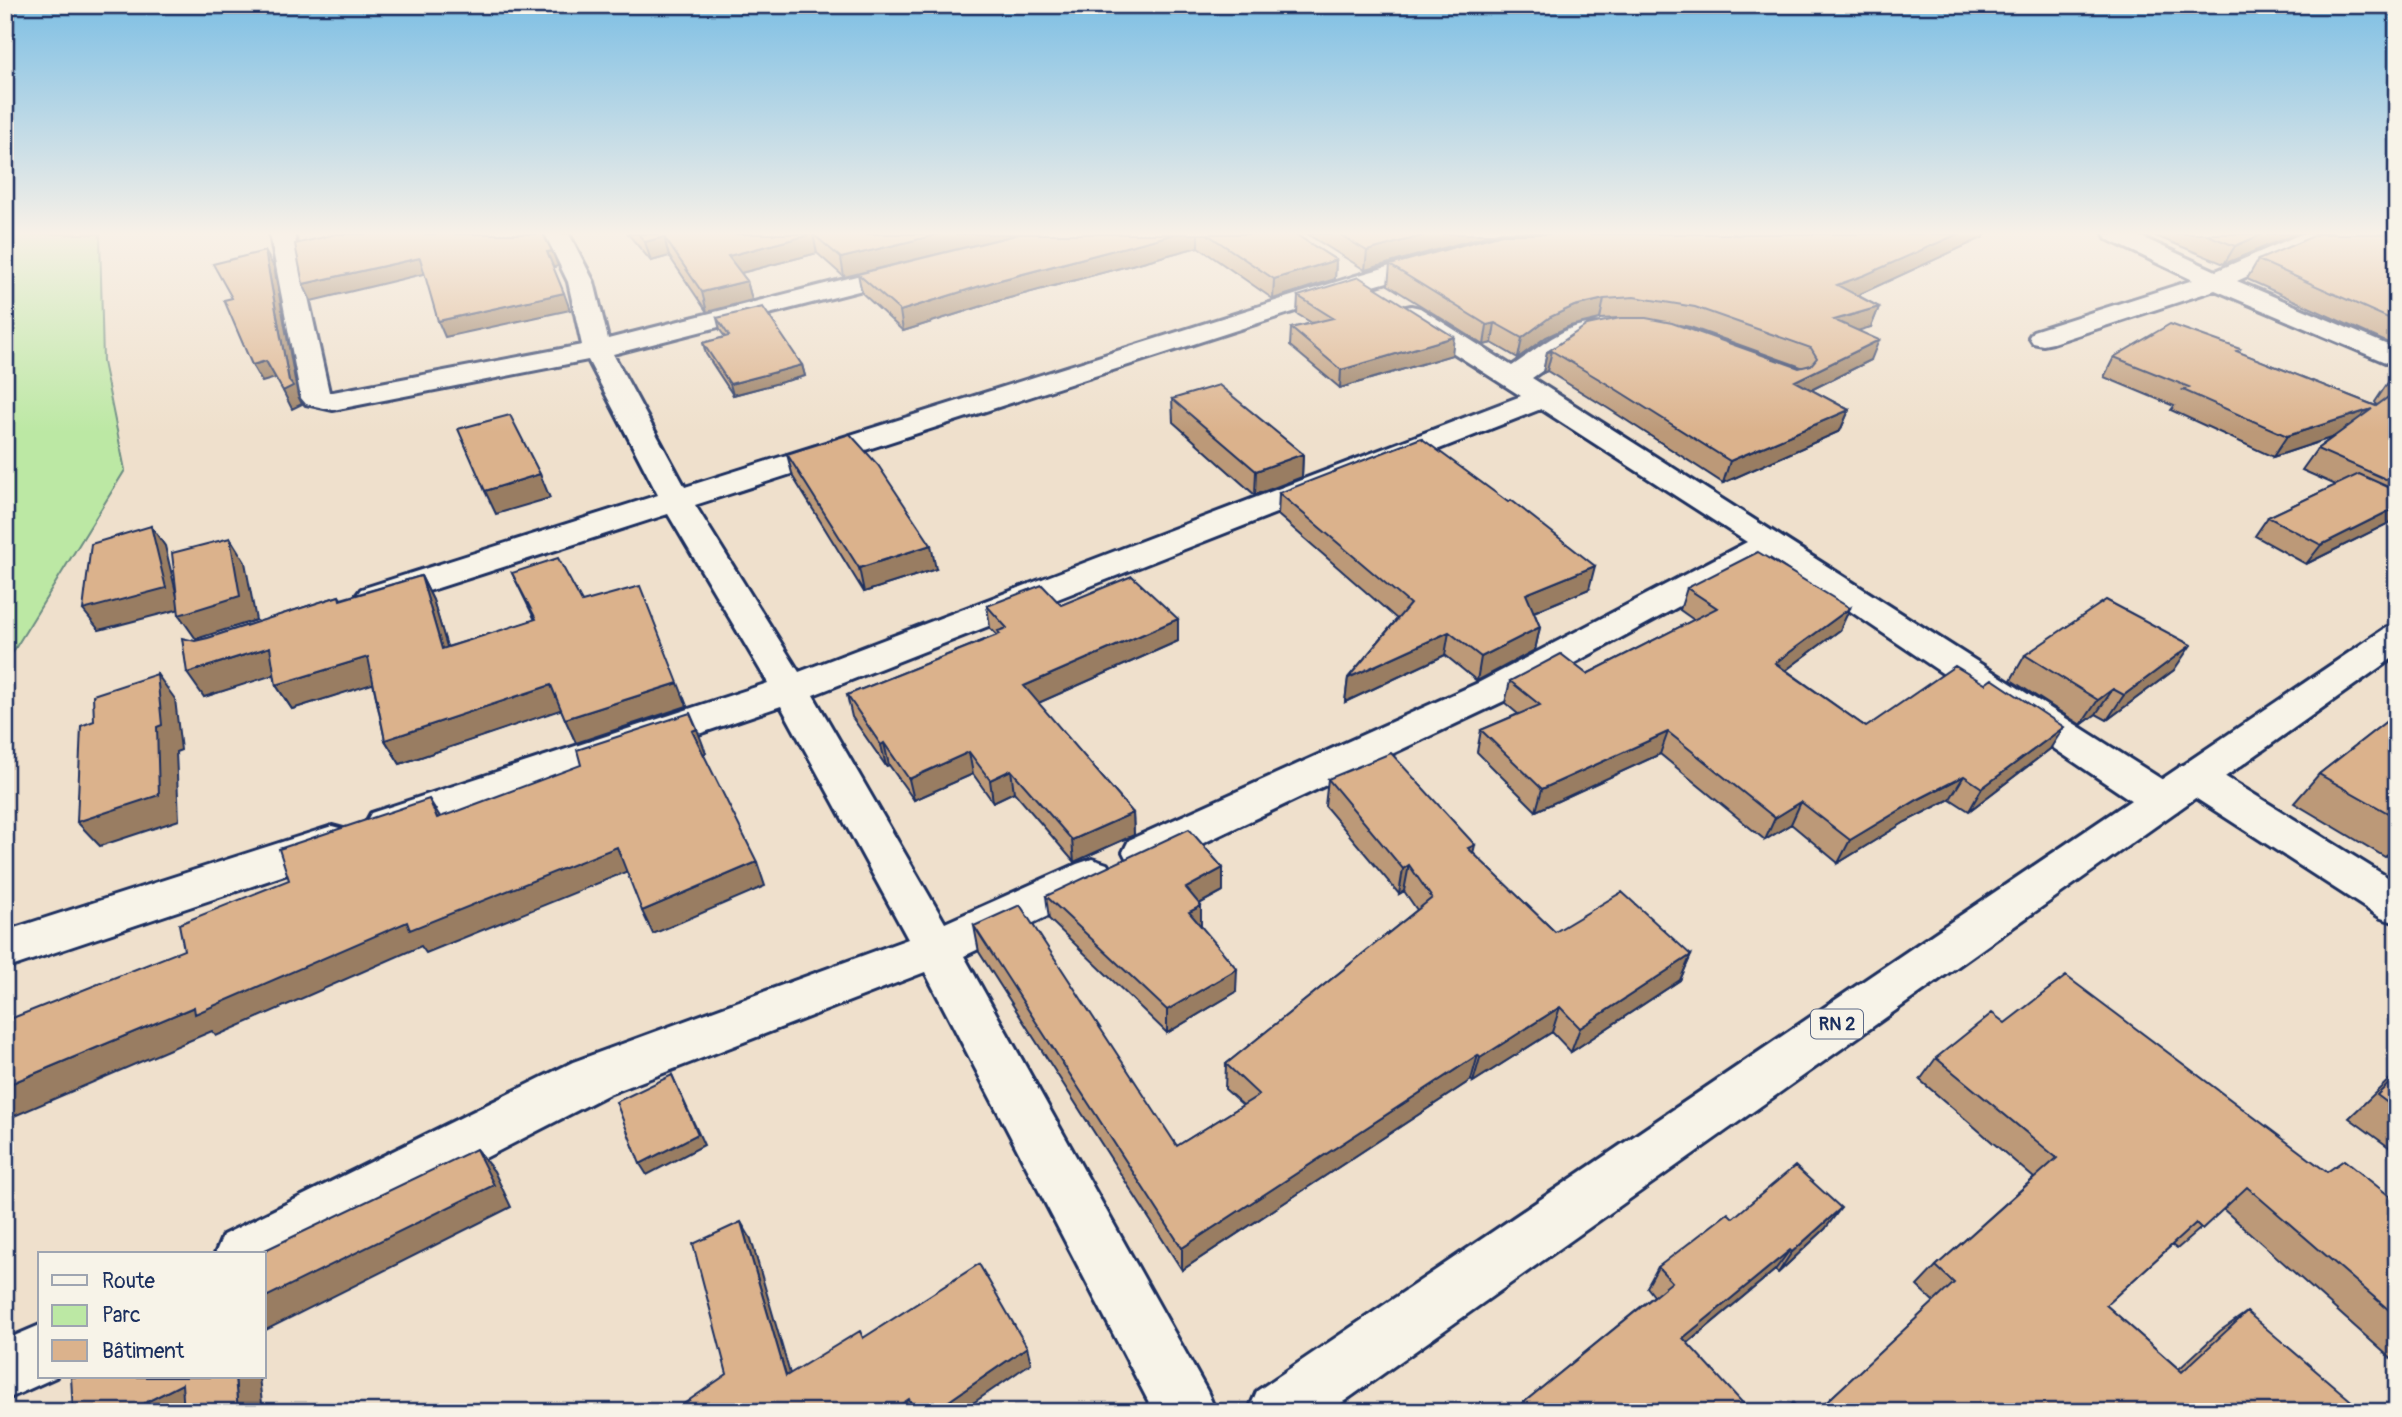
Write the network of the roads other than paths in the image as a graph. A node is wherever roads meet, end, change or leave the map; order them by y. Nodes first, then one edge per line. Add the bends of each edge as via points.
1 (296, 300) edge
2 (585, 300) edge
3 (795, 300) edge
4 (1304, 300) edge
5 (1389, 300) edge
6 (2157, 300) edge
7 (2260, 300) edge
8 (1617, 328) edge
9 (2043, 337) dead end
10 (597, 350) junction
11 (2397, 359) edge
12 (1528, 389) junction
13 (676, 500) junction
14 (1771, 543) junction
15 (344, 607) edge
16 (2397, 637) edge
17 (791, 689) junction
18 (2178, 788) junction
19 (2397, 905) edge
20 (936, 947) junction
21 (5, 950) edge
22 (246, 1252) edge
23 (38, 1355) edge
24 (5, 1371) edge
25 (1186, 1412) edge
26 (1278, 1412) edge

1 - 10 main road via 316,398 322,401
2 - 10 main road
3 - 10 main road
4 - 13 main road
5 - 12 main road
6 - 9 main road
7 - 11 main road
8 - 12 main road via 1581,334
10 - 13 main road
12 - 14 main road
12 - 17 main road
13 - 15 main road
13 - 17 main road
14 - 18 main road
14 - 20 main road via 1491,692
16 - 18 main road, RN 2
17 - 20 main road
17 - 21 main road
18 - 19 main road
18 - 26 main road, RN 2
20 - 22 main road via 591,1078
20 - 25 main road
23 - 24 main road

